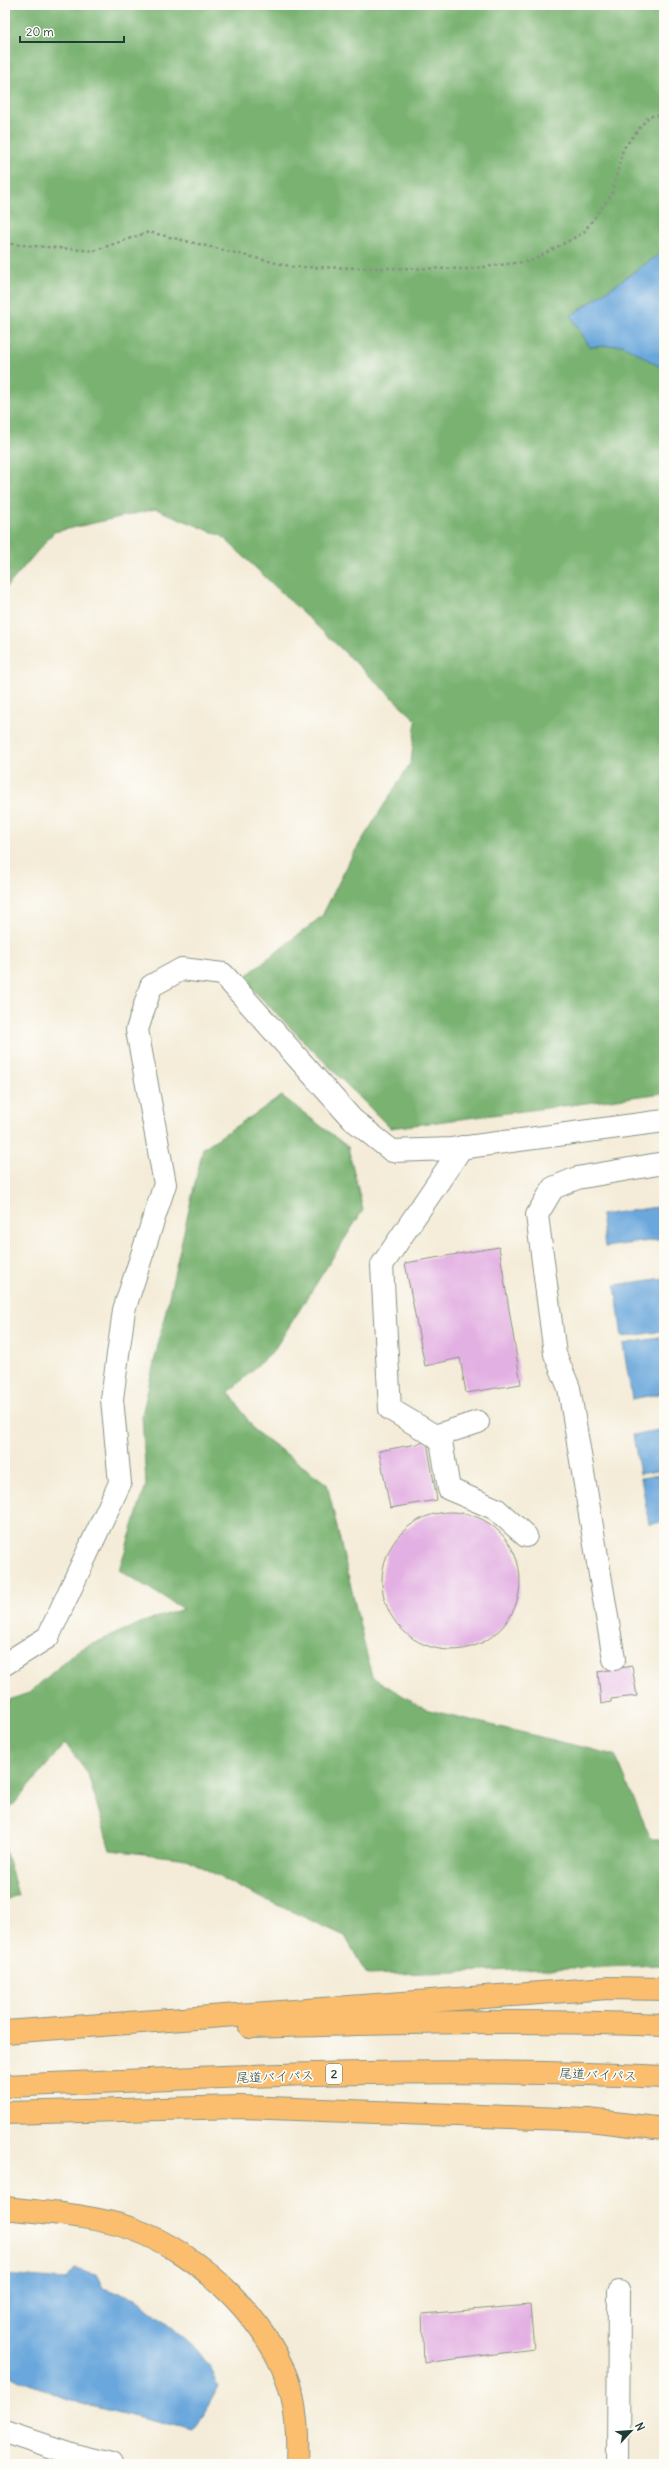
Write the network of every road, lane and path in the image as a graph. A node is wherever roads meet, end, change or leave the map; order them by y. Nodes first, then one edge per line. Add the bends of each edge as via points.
1 (664, 115) edge
2 (5, 246) edge
3 (664, 1121) edge
4 (462, 1147) junction
5 (664, 1163) edge
6 (478, 1422) dead end
7 (440, 1435) junction
8 (526, 1536) dead end
9 (614, 1659) dead end
10 (5, 1664) edge
11 (664, 1989) edge
12 (664, 2024) edge
13 (5, 2032) edge
14 (664, 2077) edge
15 (5, 2086) edge
16 (5, 2113) edge
17 (664, 2130) edge
18 (5, 2208) edge
19 (619, 2292) dead end
20 (5, 2432) edge
21 (111, 2464) edge
22 (297, 2464) edge
23 (618, 2464) edge

1 - 2 path via 649,116 623,149 612,194 583,233 531,261 468,269 293,267 149,232 93,251 11,244
3 - 4 street
4 - 7 street via 382,1265 390,1409 435,1436
4 - 10 street via 392,1151 352,1119 223,974 182,969 151,986 137,1030 165,1184 124,1310 112,1399 120,1483 48,1636
5 - 9 street via 577,1178 553,1188 537,1215 555,1354 569,1388
6 - 7 street
7 - 8 street via 449,1489 496,1509
11 - 13 highway via 576,1990
12 - 13 highway via 430,2022
14 - 15 highway, 尾道バイパス / 2 via 417,2071
16 - 17 highway via 240,2107 589,2120
18 - 22 highway via 87,2218 134,2230 176,2251 216,2280 251,2317 274,2351 291,2394 298,2438
19 - 23 street
20 - 21 street via 74,2455

